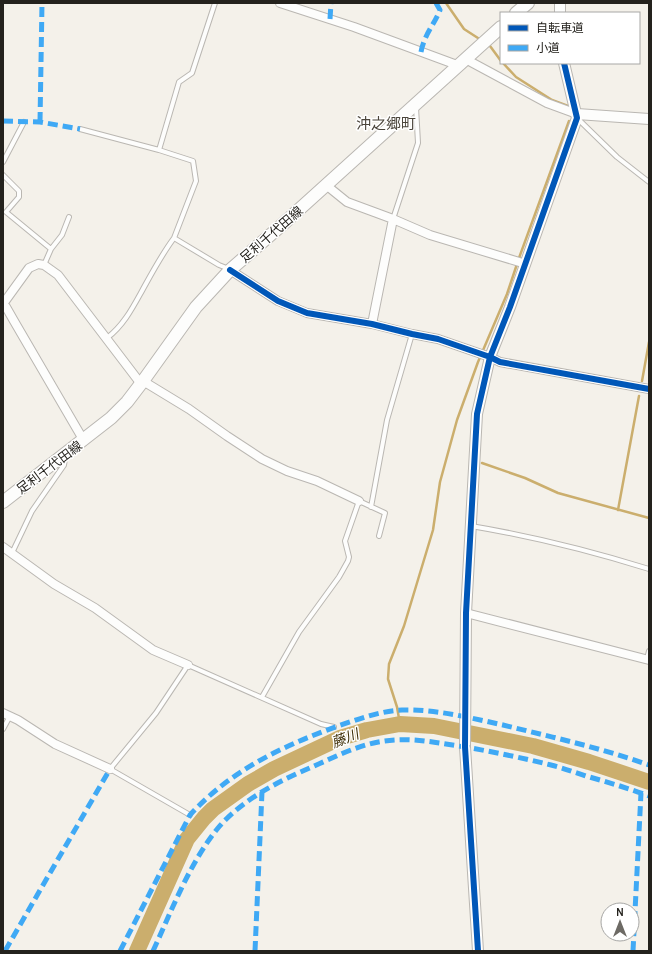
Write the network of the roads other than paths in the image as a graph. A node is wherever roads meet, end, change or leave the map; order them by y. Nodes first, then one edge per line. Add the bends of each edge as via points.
1 (215, 3) edge
2 (280, 3) edge
3 (528, 3) edge
4 (517, 12) edge
5 (500, 28) edge
6 (462, 61) junction
7 (564, 64) edge
8 (416, 103) junction
9 (577, 116) junction
10 (649, 119) edge
11 (24, 122) dead end
12 (80, 129) dead end
13 (159, 150) junction
14 (3, 162) edge
15 (3, 175) edge
16 (649, 182) edge
17 (326, 185) junction
18 (69, 217) dead end
19 (393, 219) junction
20 (174, 238) junction
21 (51, 249) junction
22 (526, 264) junction
23 (44, 265) junction
24 (230, 270) junction
25 (3, 304) edge
26 (372, 324) junction
27 (412, 334) junction
28 (107, 338) junction
29 (490, 357) junction
30 (142, 383) junction
31 (649, 389) edge
32 (84, 440) junction
33 (66, 455) junction
34 (359, 501) junction
35 (3, 502) edge
36 (371, 507) junction
37 (470, 526) junction
38 (379, 536) dead end
39 (3, 547) edge
40 (12, 553) junction
41 (649, 569) edge
42 (466, 613) junction
43 (649, 651) edge
44 (648, 660) edge
45 (188, 665) junction
46 (262, 698) junction
47 (7, 714) edge
48 (334, 728) dead end
49 (3, 729) edge
50 (110, 769) junction
51 (190, 815) dead end
52 (478, 951) edge

1 - 13 lane via 192,73 179,82
2 - 6 street
3 - 4 main road
5 - 6 main road, 足利千代田線
6 - 8 main road, 足利千代田線
6 - 9 street via 471,62 547,103
7 - 9 street
8 - 17 main road, 足利千代田線
8 - 19 lane via 418,142
9 - 10 street
9 - 16 lane via 617,157
9 - 22 street
11 - 14 lane
12 - 13 lane
13 - 20 lane via 193,161 196,181
15 - 21 lane via 19,191 19,197 6,212
17 - 19 street via 347,202
17 - 24 main road, 足利千代田線
18 - 21 lane via 62,235
19 - 22 street via 430,235
19 - 26 street
20 - 24 lane
20 - 28 lane via 162,254 127,318 118,330
21 - 23 lane
22 - 29 street
23 - 25 street via 38,264 29,268
23 - 28 street via 58,275
24 - 26 street via 278,301 307,313
24 - 30 main road, 足利千代田線 via 196,307
25 - 32 street
26 - 27 street
27 - 29 street via 438,339
27 - 36 lane via 387,420
28 - 30 street
29 - 31 street via 500,362
29 - 37 street via 477,414
30 - 32 main road, 足利千代田線 via 111,418
30 - 34 street via 189,409 262,459
32 - 33 main road, 足利千代田線
33 - 35 main road, 足利千代田線
33 - 40 lane via 64,465 32,511
34 - 36 lane
34 - 46 lane via 345,541 348,561 299,632
36 - 38 lane via 385,513
37 - 41 lane via 570,547
37 - 42 street
39 - 40 street
40 - 45 street via 153,650
42 - 44 street
42 - 52 street via 465,719
43 - 44 lane
45 - 46 lane
45 - 50 lane via 156,713
46 - 48 lane
47 - 49 lane
47 - 50 street via 55,744
50 - 51 lane

